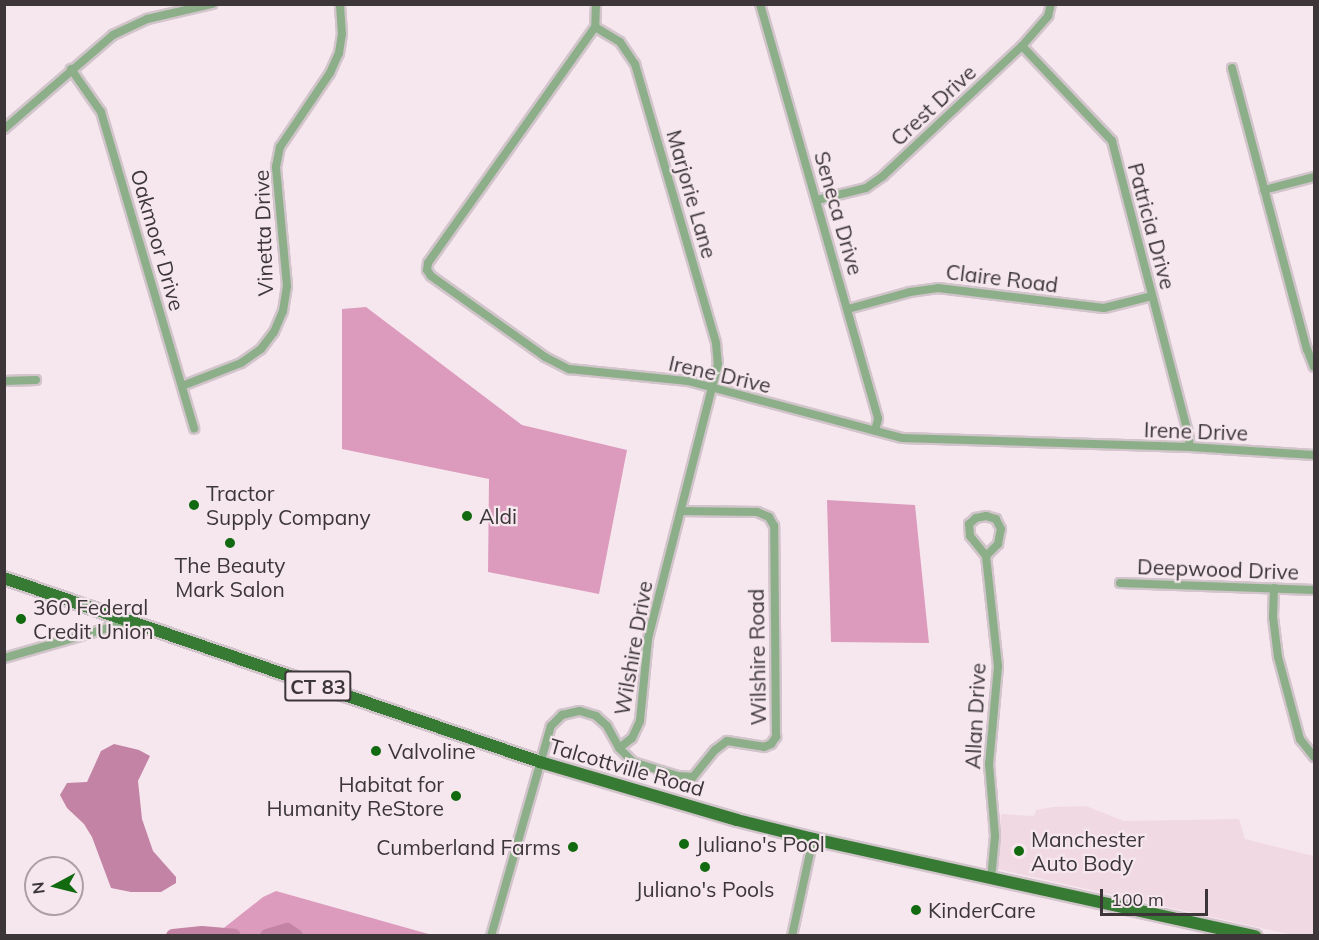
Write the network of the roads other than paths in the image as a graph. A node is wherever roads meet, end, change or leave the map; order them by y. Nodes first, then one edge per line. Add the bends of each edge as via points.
1 (212, 4) edge
2 (340, 4) edge
3 (596, 4) edge
4 (760, 4) edge
5 (1051, 4) edge
6 (596, 27) junction
7 (1022, 46) junction
8 (1232, 68) dead end
9 (70, 69) junction
10 (4, 129) edge
11 (1314, 177) edge
12 (1264, 190) junction
13 (817, 200) junction
14 (1152, 296) junction
15 (848, 309) junction
16 (1314, 367) edge
17 (36, 380) dead end
18 (4, 381) edge
19 (182, 386) junction
20 (713, 389) junction
21 (194, 429) dead end
22 (874, 431) junction
23 (1190, 447) junction
24 (1314, 455) edge
25 (682, 511) junction
26 (986, 556) junction
27 (4, 578) edge
28 (1120, 583) dead end
29 (1274, 588) junction
30 (1314, 590) edge
31 (129, 622) junction
32 (4, 658) edge
33 (619, 747) junction
34 (1314, 757) edge
35 (540, 762) junction
36 (813, 839) junction
37 (991, 879) junction
38 (491, 936) edge
39 (792, 936) edge
40 (1255, 936) edge

1 - 9 street via 130,26
2 - 19 street, Vinetta Drive via 339,53 330,74 280,147 276,167 287,286 283,311 261,349 217,374
3 - 6 street
4 - 13 street, Seneca Drive
5 - 7 street, Crest Drive via 1048,16
6 - 20 street, Marjorie Lane via 620,42 635,64 716,343 718,364
6 - 20 street, Irene Drive via 428,263 427,270 564,367 688,381
7 - 13 street, Crest Drive via 883,176 866,188
7 - 14 street, Patricia Drive via 1112,141
8 - 12 street
9 - 10 street
9 - 19 street, Oakmoor Drive via 101,112
11 - 12 street
12 - 16 street
13 - 15 street, Seneca Drive
14 - 15 street, Claire Road via 1104,308 938,288
14 - 23 street, Patricia Drive
15 - 22 street, Seneca Drive via 878,419
17 - 18 street
19 - 21 street, Oakmoor Drive
20 - 22 street, Irene Drive
20 - 25 street, Wilshire Drive
22 - 23 street, Irene Drive via 902,438
23 - 24 street, Irene Drive
25 - 33 street, Wilshire Drive via 648,639 640,721 632,738
25 - 33 street, Wilshire Road via 757,512 769,517 774,526 776,736 764,747 727,741 693,777 655,771 633,762
26 - 26 street, Allan Drive via 970,536 969,524 986,516 996,519 1001,530 998,544
26 - 37 street, Allan Drive via 998,666 988,764 995,836
27 - 31 main road, Talcottville Road / CT 83
28 - 29 street, Deepwood Drive
29 - 30 street, Deepwood Drive
29 - 34 street via 1278,657 1300,739
31 - 32 street
31 - 35 main road, Talcottville Road / CT 83
33 - 35 street, Wilshire Drive via 607,726 596,716 580,711 562,715 551,726
35 - 36 main road, Talcottville Road / CT 83
35 - 38 street, Wilshire Drive
36 - 37 main road, Talcottville Road / CT 83
36 - 39 street
37 - 40 main road, Talcottville Road / CT 83

